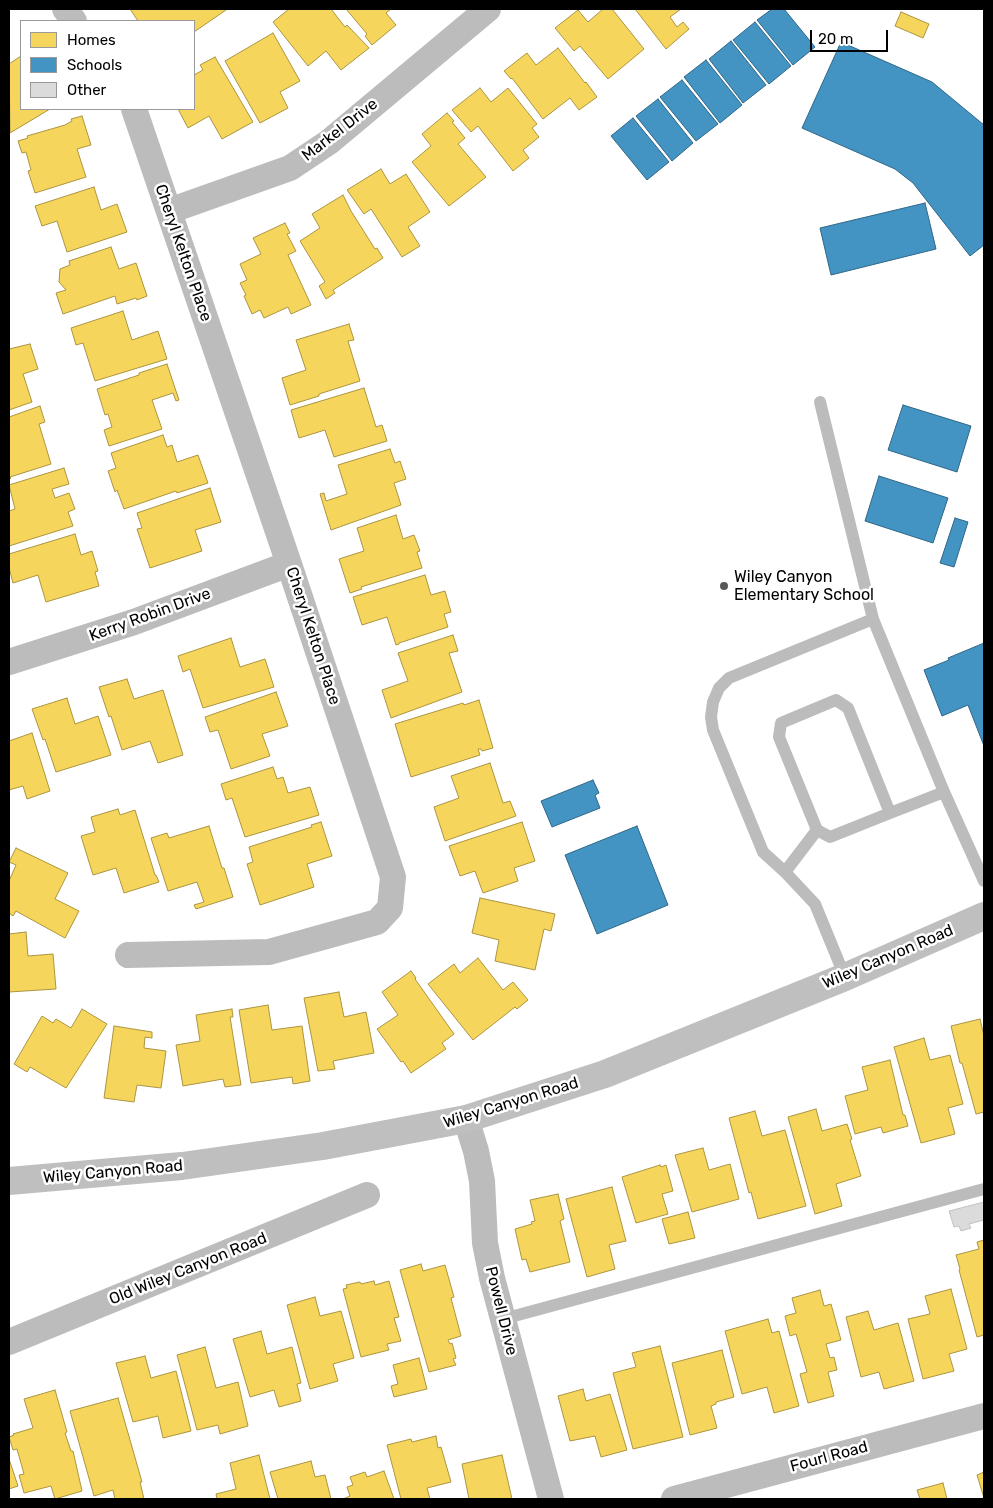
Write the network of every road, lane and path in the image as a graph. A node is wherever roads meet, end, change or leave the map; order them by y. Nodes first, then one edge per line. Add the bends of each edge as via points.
1 (65, 9) edge
2 (481, 11) edge
3 (73, 20) edge
4 (134, 110) edge
5 (170, 211) junction
6 (820, 402) dead end
7 (289, 564) junction
8 (873, 619) junction
9 (9, 662) edge
10 (944, 792) junction
11 (890, 813) junction
12 (817, 830) junction
13 (785, 872) junction
14 (984, 881) edge
15 (984, 916) edge
16 (128, 955) dead end
17 (845, 977) junction
18 (466, 1119) junction
19 (9, 1181) edge
20 (984, 1189) edge
21 (367, 1195) dead end
22 (503, 1319) junction
23 (9, 1342) edge
24 (984, 1416) edge
25 (551, 1499) edge
26 (674, 1499) edge

1 - 3 street
2 - 5 street, Markel Drive via 329,142 290,168
4 - 5 street, Cheryl Kelton Place
5 - 7 street, Cheryl Kelton Place
6 - 8 lane
7 - 9 street, Kerry Robin Drive via 134,622
7 - 16 street, Cheryl Kelton Place via 393,878 390,908 376,922 269,952
8 - 10 lane
8 - 13 lane via 729,678 719,688 713,702 712,730 763,852
10 - 11 lane
10 - 14 lane
11 - 12 lane via 830,836
11 - 12 lane via 848,708 836,700 781,723 779,737
12 - 13 lane
13 - 17 lane via 815,904
15 - 17 street, Wiley Canyon Road
17 - 18 street, Wiley Canyon Road via 605,1074
18 - 19 street, Wiley Canyon Road via 324,1146 182,1166
18 - 22 street, Powell Drive via 482,1181 485,1243
20 - 22 lane
21 - 23 street, Old Wiley Canyon Road
22 - 25 street, Powell Drive
24 - 26 street, Fourl Road

